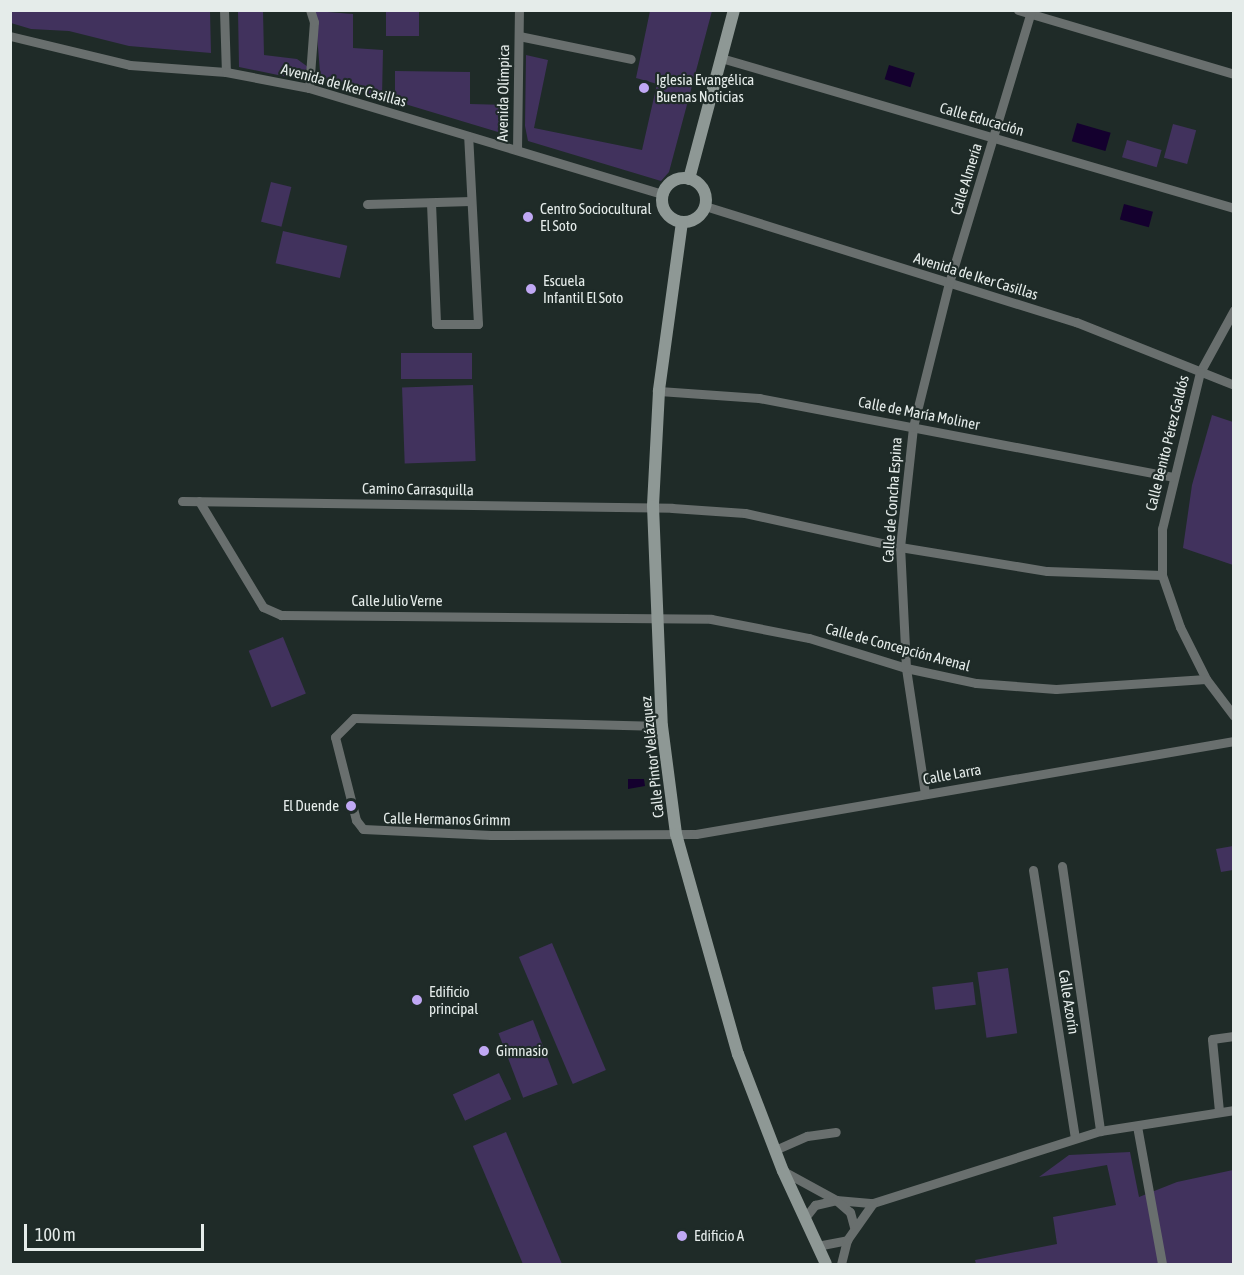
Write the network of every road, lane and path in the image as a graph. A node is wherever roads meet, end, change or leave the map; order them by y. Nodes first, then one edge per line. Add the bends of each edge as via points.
1 (224, 10) edge
2 (310, 10) edge
3 (519, 10) edge
4 (734, 10) edge
5 (1018, 10) edge
6 (1030, 14) junction
7 (10, 36) edge
8 (519, 36) junction
9 (722, 58) junction
10 (631, 59) dead end
11 (226, 72) junction
12 (1233, 74) edge
13 (309, 88) junction
14 (468, 136) junction
15 (994, 139) junction
16 (517, 150) junction
17 (689, 179) junction
18 (663, 194) junction
19 (471, 201) junction
20 (431, 203) junction
21 (367, 204) dead end
22 (705, 206) junction
23 (1233, 208) edge
24 (682, 222) junction
25 (949, 283) junction
26 (1233, 310) edge
27 (1200, 372) junction
28 (1233, 385) edge
29 (659, 391) junction
30 (913, 427) junction
31 (1172, 477) junction
32 (182, 501) dead end
33 (198, 501) junction
34 (653, 506) junction
35 (900, 547) junction
36 (1162, 575) junction
37 (656, 618) junction
38 (906, 668) junction
39 (1206, 679) junction
40 (1233, 716) edge
41 (662, 726) junction
42 (1233, 741) edge
43 (925, 794) junction
44 (676, 834) junction
45 (1062, 866) dead end
46 (1033, 870) dead end
47 (1233, 1036) edge
48 (1233, 1110) edge
49 (1219, 1111) junction
50 (1137, 1126) junction
51 (1100, 1131) junction
52 (836, 1132) dead end
53 (1075, 1138) junction
54 (775, 1150) junction
55 (783, 1171) junction
56 (836, 1200) junction
57 (873, 1203) junction
58 (804, 1219) junction
59 (854, 1227) junction
60 (846, 1240) junction
61 (817, 1246) junction
62 (826, 1264) edge
63 (841, 1264) edge
64 (1162, 1264) edge

1 - 11 street
2 - 13 street via 314,22
3 - 8 street, Avenida Olímpica
4 - 9 street
5 - 6 street
6 - 12 street
6 - 15 street, Calle Almería
7 - 11 street, Avenida de Iker Casillas via 130,64
8 - 10 street, Avenida Olímpica
8 - 16 street, Avenida Olímpica
9 - 15 street, Calle Educación
9 - 17 street
11 - 13 street, Avenida de Iker Casillas
13 - 14 street, Avenida de Iker Casillas
14 - 16 street, Avenida de Iker Casillas
14 - 19 street
15 - 23 street, Calle Educación
15 - 25 street, Calle Almería
16 - 18 street, Avenida de Iker Casillas
17 - 18 street via 672,182
17 - 22 street via 704,190
18 - 24 street via 667,214
19 - 20 street
19 - 20 street via 478,324 436,324
20 - 21 street
22 - 24 street via 699,216
22 - 25 street, Avenida de Iker Casillas
24 - 29 street, Calle Pintor Velázquez
25 - 27 street, Avenida de Iker Casillas via 1076,322
25 - 30 street, Calle de Concha Espina
26 - 27 street, Calle Benito Pérez Galdós
27 - 28 street, Avenida de Iker Casillas
27 - 31 street, Calle Benito Pérez Galdós
29 - 30 street, Calle de María Moliner via 759,398
29 - 34 street, Calle Pintor Velázquez
30 - 31 street, Calle de María Moliner
30 - 35 street, Calle de Concha Espina
31 - 36 street, Calle Benito Pérez Galdós via 1162,529
32 - 33 street, Camino Carrasquilla
33 - 34 street, Camino Carrasquilla
33 - 37 street, Calle Julio Verne via 263,607 281,615
34 - 35 street, Camino Carrasquilla via 745,513
34 - 37 street, Calle Pintor Velázquez
35 - 36 street, Camino Carrasquilla via 1047,571
35 - 38 street, Calle de Concha Espina
36 - 39 street, Calle Benito Pérez Galdós via 1180,627
37 - 38 street, Calle de Concepción Arenal via 711,619 809,638
37 - 41 street, Calle Pintor Velázquez
38 - 39 street, Calle de Concepción Arenal via 976,683 1056,689
38 - 43 street, Calle de Concha Espina
39 - 40 street, Calle Benito Pérez Galdós
41 - 44 street, Calle Pintor Velázquez
41 - 44 street, Calle Hermanos Grimm via 354,718 334,737 356,820 363,829 491,836
42 - 43 street, Calle Larra
43 - 44 street, Calle Larra
44 - 54 street, Calle Pintor Velázquez via 738,1054
45 - 51 street, Calle Azorín
46 - 53 street, Calle Azorín
47 - 49 street via 1212,1039
48 - 49 street
49 - 50 street
50 - 51 street
50 - 64 street
51 - 53 street
52 - 54 street via 807,1136
53 - 57 street
54 - 55 street, Calle Pintor Velázquez
55 - 56 street
55 - 58 street, Calle Pintor Velázquez
56 - 57 street
56 - 58 street via 815,1205
56 - 59 street via 850,1212
57 - 59 street
58 - 61 street, Calle Pintor Velázquez
59 - 60 street
60 - 61 street
60 - 63 street
61 - 62 street, Calle Pintor Velázquez

